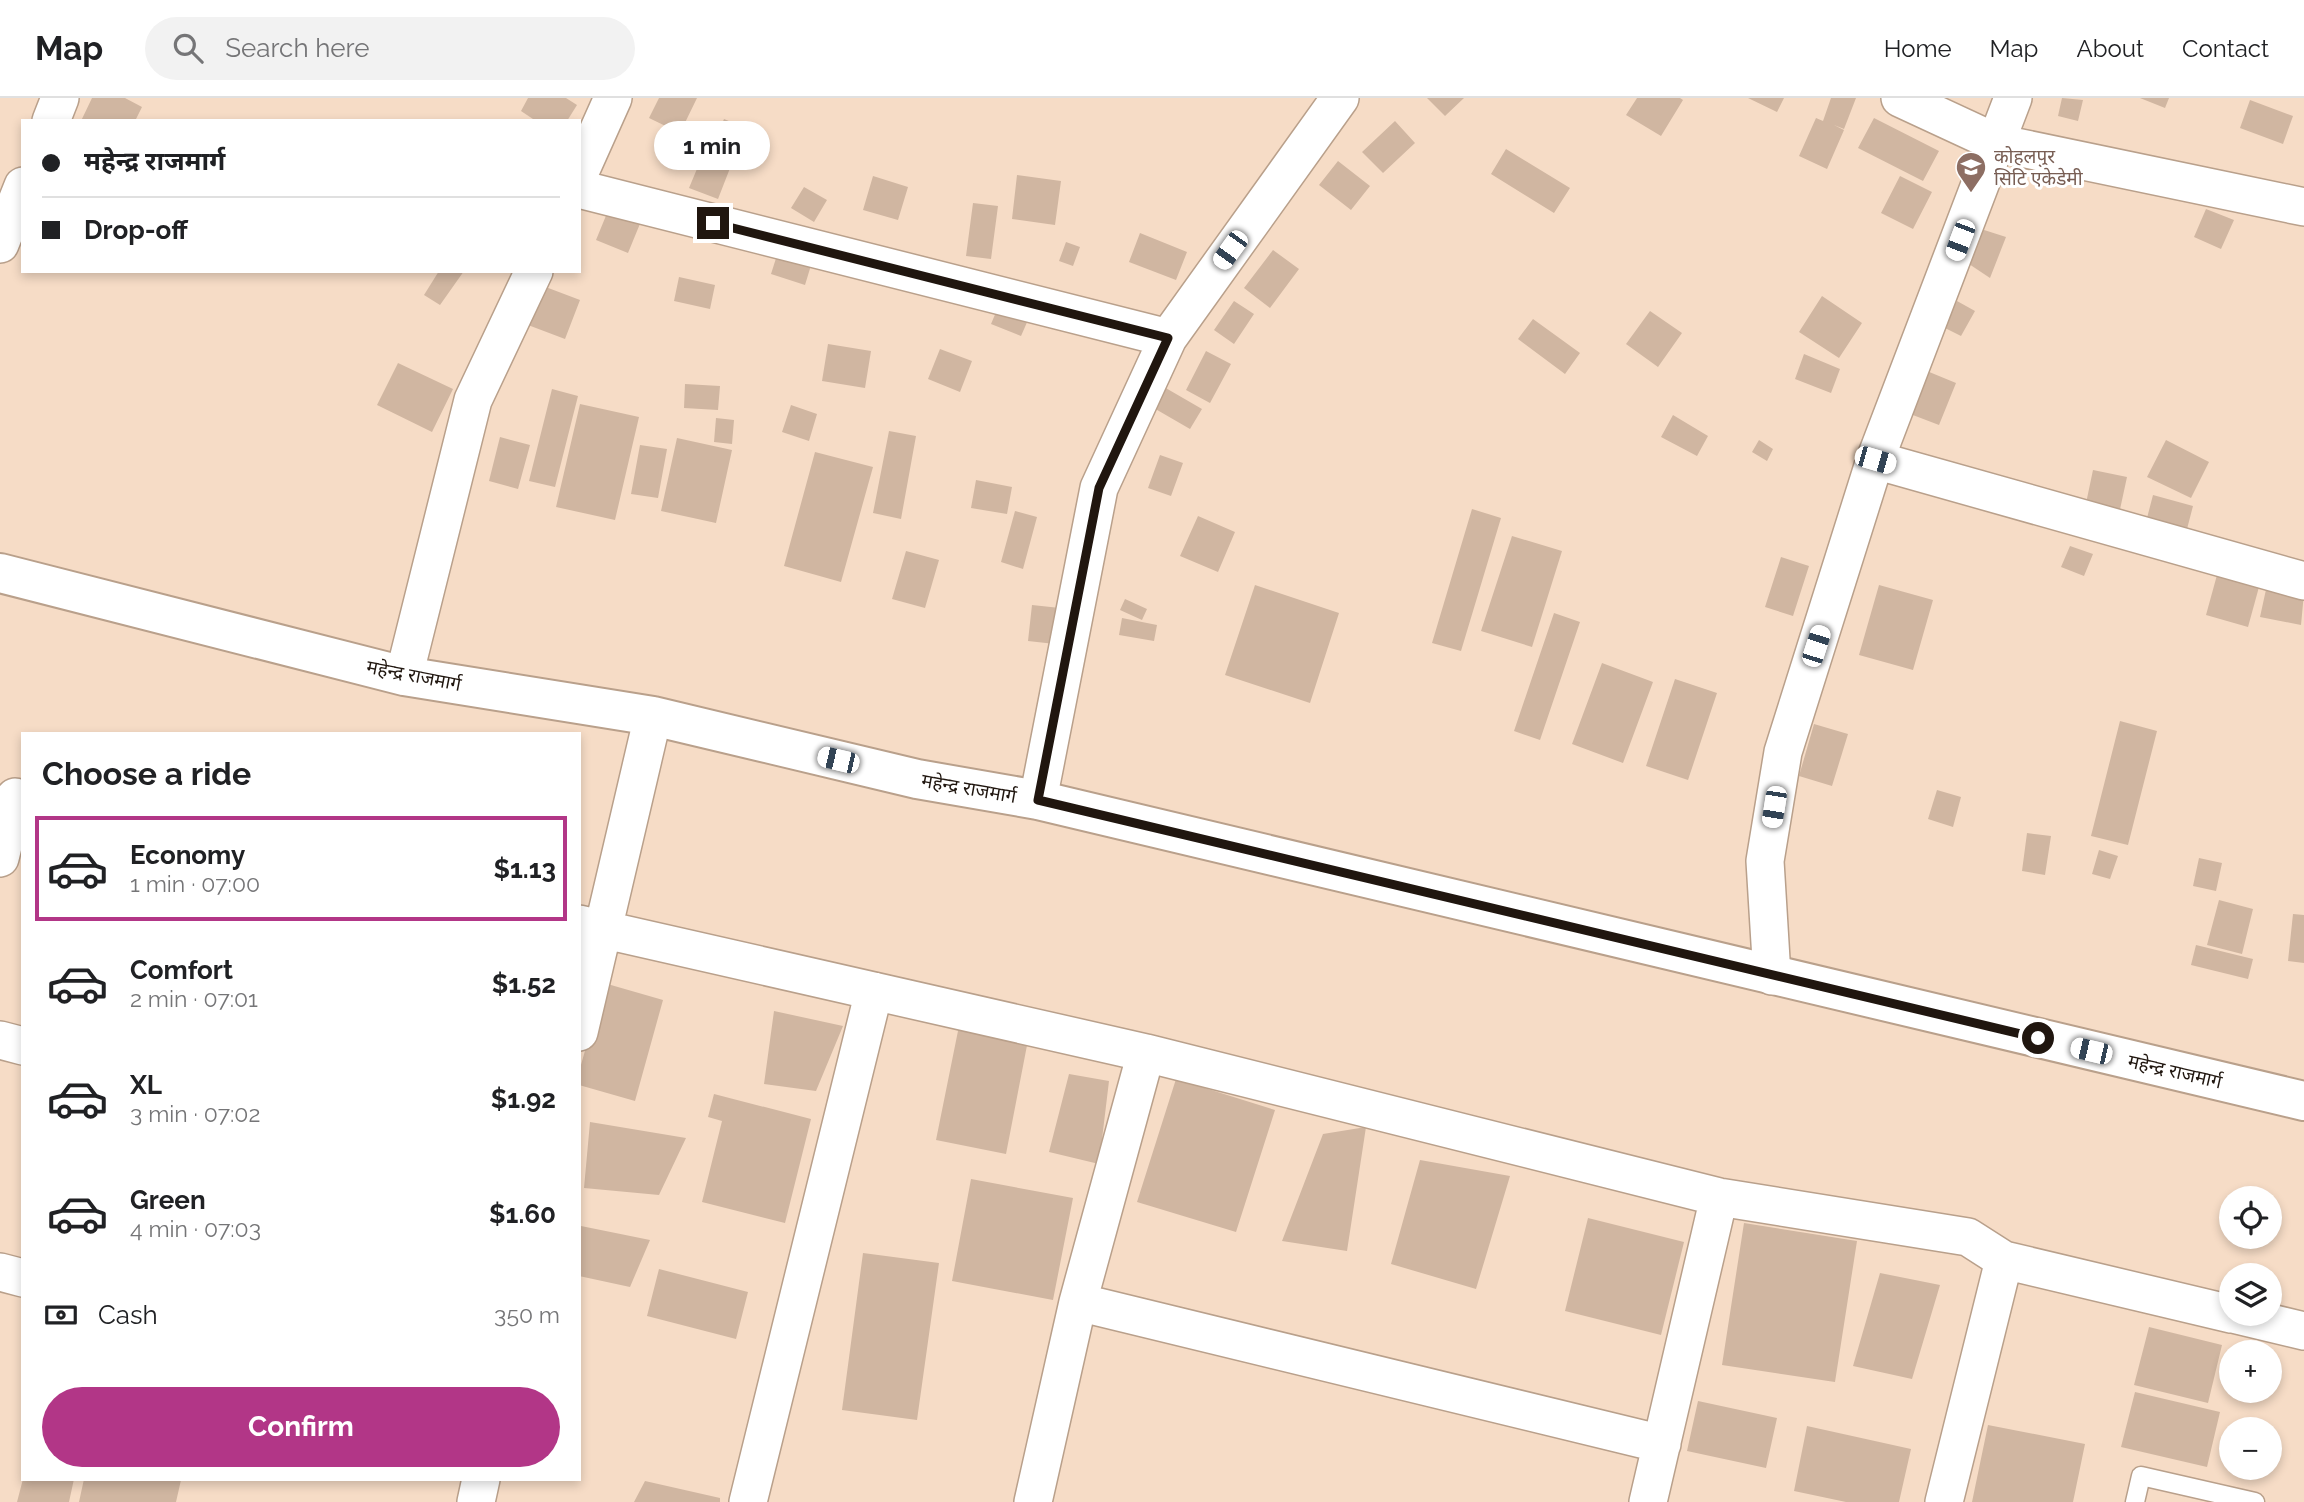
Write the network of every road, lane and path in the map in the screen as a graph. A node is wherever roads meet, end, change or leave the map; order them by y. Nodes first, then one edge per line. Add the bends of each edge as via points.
1 (60, 98) edge
2 (613, 98) edge
3 (1340, 98) edge
4 (1900, 98) edge
5 (2013, 98) edge
6 (52, 119) edge
7 (1997, 143) junction
8 (581, 170) edge
9 (581, 190) edge
10 (21, 191) edge
11 (2304, 207) edge
12 (0, 244) edge
13 (533, 273) edge
14 (1168, 338) junction
15 (1875, 460) junction
16 (0, 573) edge
17 (2304, 581) edge
18 (404, 676) junction
19 (653, 716) junction
20 (13, 797) edge
21 (1038, 800) junction
22 (0, 858) edge
23 (592, 926) edge
24 (1772, 976) junction
25 (874, 991) junction
26 (581, 1016) edge
27 (0, 1040) edge
28 (21, 1045) edge
29 (1146, 1053) junction
30 (2304, 1101) edge
31 (1719, 1196) junction
32 (2004, 1260) junction
33 (0, 1272) edge
34 (21, 1277) edge
35 (1079, 1303) junction
36 (2219, 1311) edge
37 (2282, 1326) edge
38 (2304, 1331) edge
39 (1662, 1444) junction
40 (481, 1481) edge
41 (2229, 1499) edge
42 (476, 1502) edge
43 (748, 1502) edge
44 (1033, 1502) edge
45 (1648, 1502) edge
46 (1944, 1502) edge
47 (2135, 1502) edge
48 (2255, 1502) edge

1 - 6 street
2 - 8 street
3 - 14 street
4 - 7 street
5 - 7 street
7 - 11 street
7 - 15 street
9 - 14 street
10 - 12 street
13 - 18 street via 472,400
14 - 21 street via 1099,488
15 - 17 street
15 - 24 street via 1783,752 1765,861
16 - 18 highway, महेन्द्र राजमार्ग
18 - 19 highway, महेन्द्र राजमार्ग
19 - 21 highway, महेन्द्र राजमार्ग via 917,779
19 - 23 street
20 - 22 street
21 - 24 highway, महेन्द्र राजमार्ग
23 - 25 street
23 - 26 street
24 - 30 highway, महेन्द्र राजमार्ग
25 - 29 street
25 - 43 street
27 - 28 street
29 - 31 street
29 - 35 street
31 - 32 street via 1968,1237
31 - 39 street
32 - 36 street
32 - 46 street
33 - 34 street
35 - 39 street
35 - 44 street
37 - 38 street
39 - 45 street
40 - 42 street
41 - 47 lane via 2141,1476
41 - 48 lane

